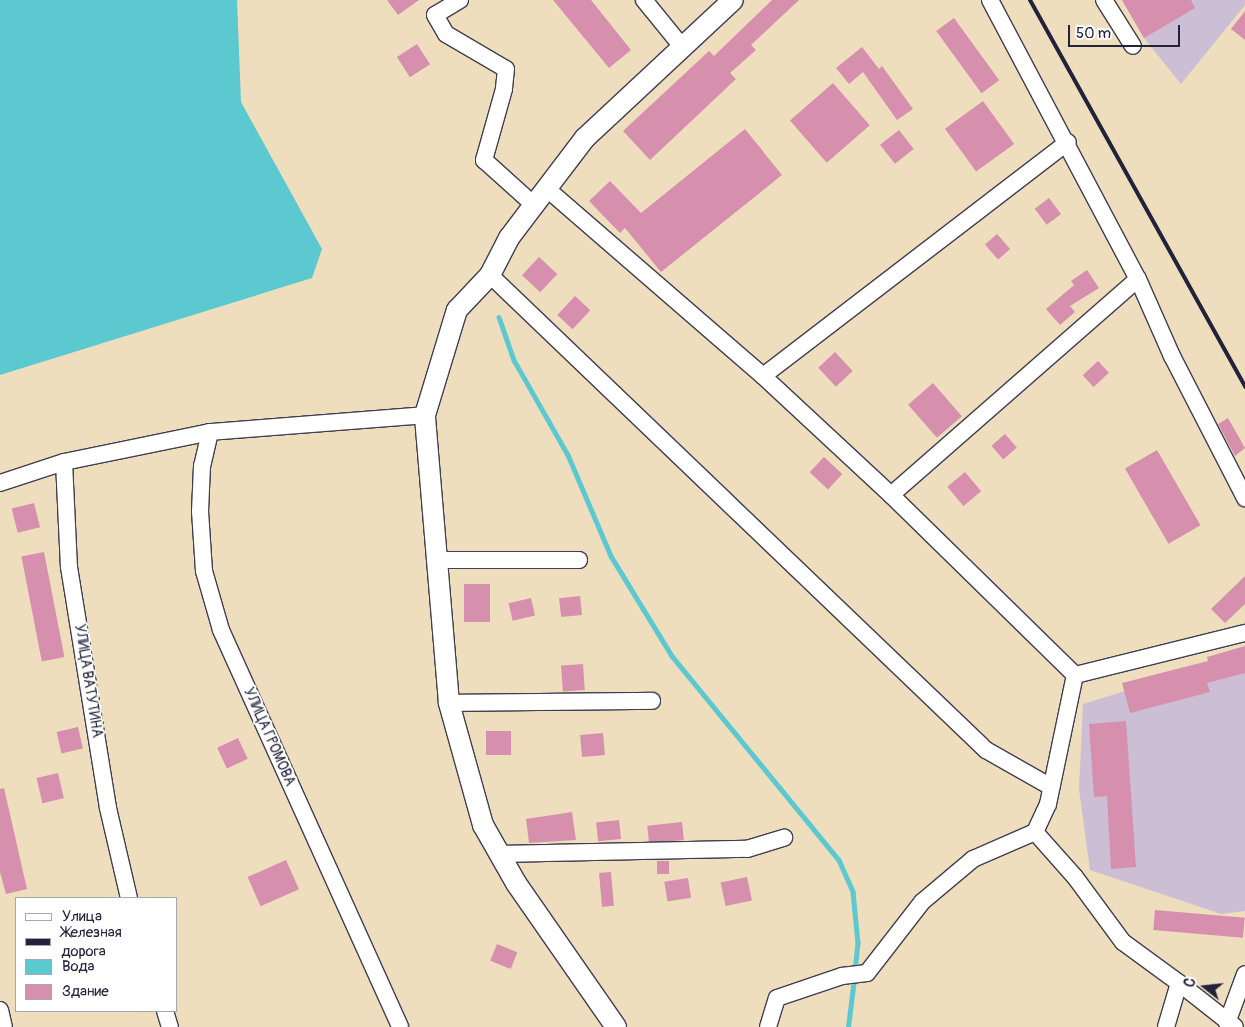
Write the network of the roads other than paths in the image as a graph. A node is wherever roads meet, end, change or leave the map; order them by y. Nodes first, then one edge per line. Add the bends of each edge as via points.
1 (460, 0) edge
2 (644, 0) edge
3 (733, 0) edge
4 (990, 0) edge
5 (1104, 0) edge
6 (1133, 46) dead end
7 (683, 48) junction
8 (1068, 142) junction
9 (546, 188) junction
10 (534, 205) junction
11 (490, 275) junction
12 (1138, 279) junction
13 (763, 376) junction
14 (425, 415) junction
15 (210, 432) junction
16 (64, 462) junction
17 (0, 483) edge
18 (892, 495) junction
19 (1245, 498) edge
20 (434, 560) junction
21 (579, 560) dead end
22 (1245, 633) edge
23 (1075, 675) junction
24 (652, 701) dead end
25 (448, 703) junction
26 (1051, 788) junction
27 (1035, 832) junction
28 (784, 838) dead end
29 (499, 854) junction
30 (128, 897) edge
31 (1245, 974) edge
32 (1179, 983) junction
33 (0, 1010) edge
34 (165, 1012) edge
35 (1231, 1025) edge
36 (4, 1027) edge
37 (170, 1027) edge
38 (400, 1027) edge
39 (616, 1027) edge
40 (768, 1027) edge
41 (1166, 1027) edge

1 - 10 street via 435,15 446,34 506,69 504,89 484,160
2 - 7 street
3 - 7 main road
4 - 8 street
5 - 6 street
7 - 9 main road via 585,138
8 - 12 street
8 - 13 street
9 - 10 main road
9 - 13 street
10 - 11 main road via 510,238
11 - 14 main road via 457,310
11 - 26 street via 986,750
12 - 18 street
12 - 19 street via 1172,356
13 - 18 street
14 - 15 street
14 - 20 main road
15 - 16 street
15 - 38 street, УЛИЦА ГРОМОВА via 202,466 200,511 204,571 221,630
16 - 17 street
16 - 30 street, УЛИЦА ВАТУТИНА via 69,568 108,808
18 - 23 street
20 - 21 street
20 - 25 main road
22 - 23 street
23 - 26 street
24 - 25 street
25 - 29 main road via 483,825
26 - 27 street
27 - 32 street via 1075,877 1122,942
27 - 40 street via 966,866 922,902 867,973 842,976 777,998
28 - 29 street via 747,849
29 - 39 main road
31 - 35 street
32 - 35 street
32 - 41 street
33 - 36 street
34 - 37 street

